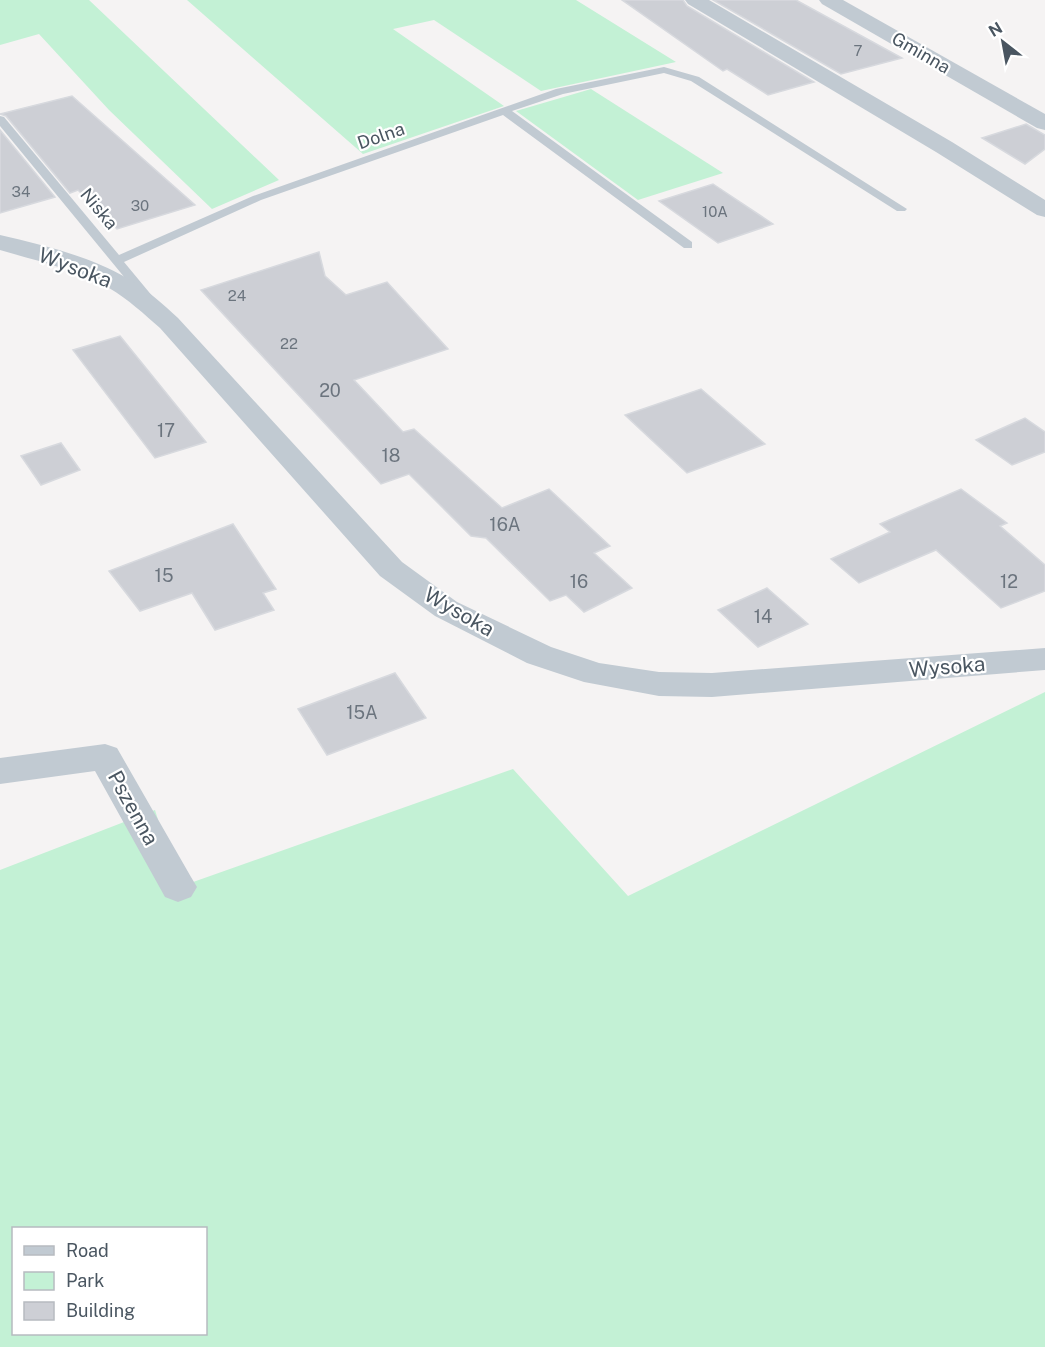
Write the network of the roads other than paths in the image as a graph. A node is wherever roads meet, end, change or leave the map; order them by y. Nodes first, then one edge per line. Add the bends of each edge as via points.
1 (695, 0) edge
2 (829, 0) edge
3 (505, 111) junction
4 (0, 119) edge
5 (1045, 123) edge
6 (901, 209) dead end
7 (1045, 210) edge
8 (0, 242) edge
9 (688, 245) dead end
10 (118, 260) junction
11 (169, 323) junction
12 (1045, 659) edge
13 (0, 771) edge
14 (178, 888) dead end

1 - 7 street
2 - 5 street, Gminna
3 - 6 lane, Dolna via 560,91 664,70 695,79
3 - 9 lane
3 - 10 lane, Dolna via 257,198
4 - 10 lane, Niska
8 - 11 street, Wysoka via 88,269 118,283
10 - 11 lane, Niska
11 - 12 street, Wysoka via 391,569 446,609 539,655 596,674 658,684 711,685
13 - 14 street, Pszenna via 105,757

